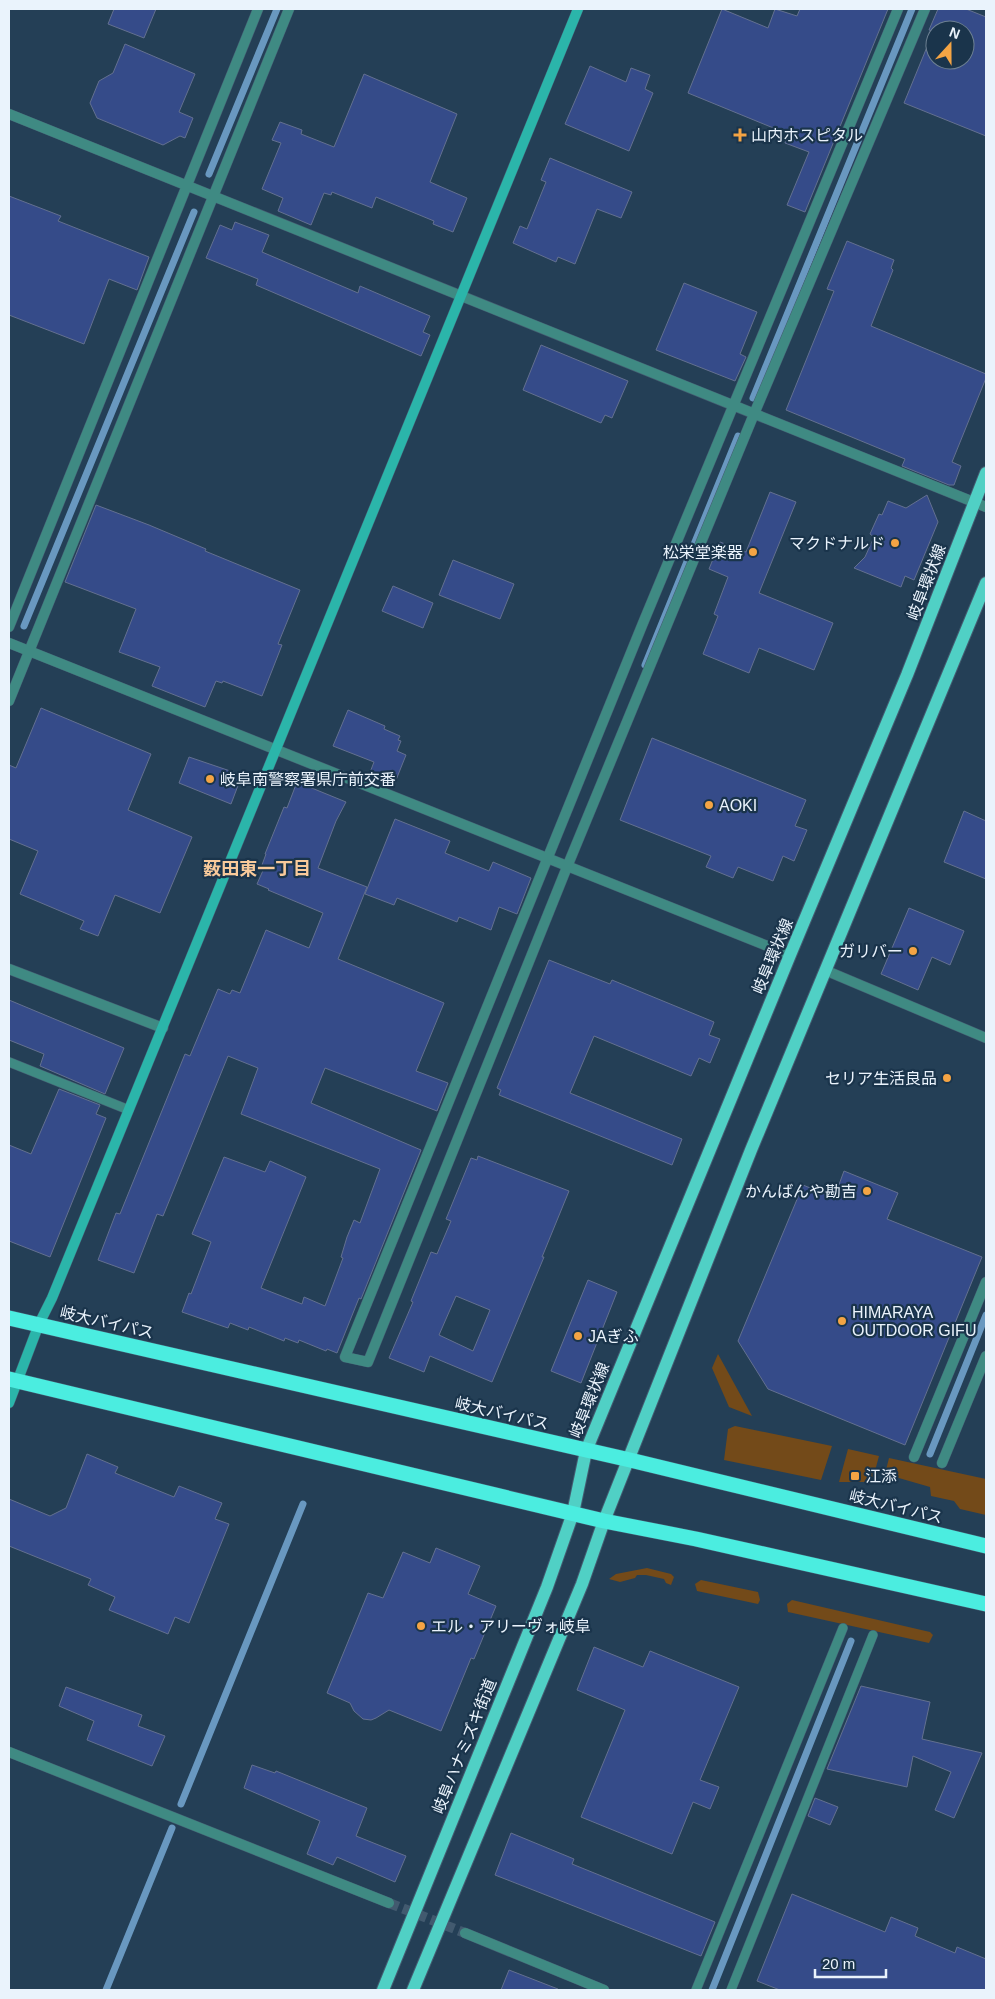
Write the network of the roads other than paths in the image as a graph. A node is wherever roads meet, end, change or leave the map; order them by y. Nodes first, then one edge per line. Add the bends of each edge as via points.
1 (258, 9) edge
2 (289, 9) edge
3 (578, 9) edge
4 (898, 9) edge
5 (925, 9) edge
6 (9, 114) edge
7 (187, 186) junction
8 (212, 196) junction
9 (461, 296) junction
10 (731, 405) junction
11 (754, 414) junction
12 (986, 473) edge
13 (974, 502) junction
14 (986, 507) edge
15 (986, 583) edge
16 (9, 627) edge
17 (9, 643) edge
18 (29, 651) junction
19 (9, 701) edge
20 (277, 751) junction
21 (545, 858) junction
22 (567, 867) junction
23 (790, 955) junction
24 (9, 970) edge
25 (827, 971) junction
26 (163, 1028) junction
27 (986, 1038) edge
28 (9, 1062) edge
29 (129, 1110) junction
30 (986, 1282) edge
31 (9, 1318) edge
32 (39, 1324) junction
33 (986, 1356) edge
34 (13, 1380) edge
35 (9, 1403) edge
36 (586, 1451) junction
37 (914, 1457) dead end
38 (630, 1460) junction
39 (942, 1463) dead end
40 (573, 1513) junction
41 (604, 1521) junction
42 (986, 1546) edge
43 (986, 1604) edge
44 (843, 1628) dead end
45 (874, 1635) dead end
46 (9, 1752) edge
47 (389, 1903) tunnel mouth
48 (465, 1933) tunnel mouth
49 (383, 1990) edge
50 (413, 1990) edge
51 (604, 1990) edge
52 (696, 1990) edge
53 (731, 1990) edge

1 - 7 street
2 - 8 street
3 - 9 street
4 - 10 street
5 - 11 street
6 - 7 street
7 - 8 street
7 - 16 street
8 - 9 street
8 - 18 street
9 - 10 street
9 - 20 street
10 - 11 street
10 - 21 street
11 - 13 street
11 - 22 street
12 - 13 main road, 岐阜環状線
13 - 14 street
13 - 23 main road, 岐阜環状線 via 907,675
15 - 25 main road
17 - 18 street
18 - 19 street
18 - 20 street
20 - 21 street
20 - 26 street
21 - 22 street
21 - 22 street via 344,1357 368,1362
22 - 23 street
23 - 36 main road, 岐阜環状線
24 - 26 street
25 - 27 street
25 - 38 main road via 751,1150
26 - 29 street
28 - 29 lane
29 - 32 street
30 - 37 street
31 - 32 highway, 岐大バイパス
32 - 34 street
32 - 36 highway, 岐大バイパス
33 - 39 street
34 - 35 street
34 - 40 highway
36 - 38 highway, 岐大バイパス
36 - 40 main road, 岐阜環状線
38 - 41 main road
38 - 42 highway, 岐大バイパス
40 - 41 highway
40 - 49 main road, 岐阜ハナミズキ街道
41 - 43 highway
41 - 50 main road via 582,1584
44 - 52 lane
45 - 53 lane
46 - 47 street
48 - 51 street

